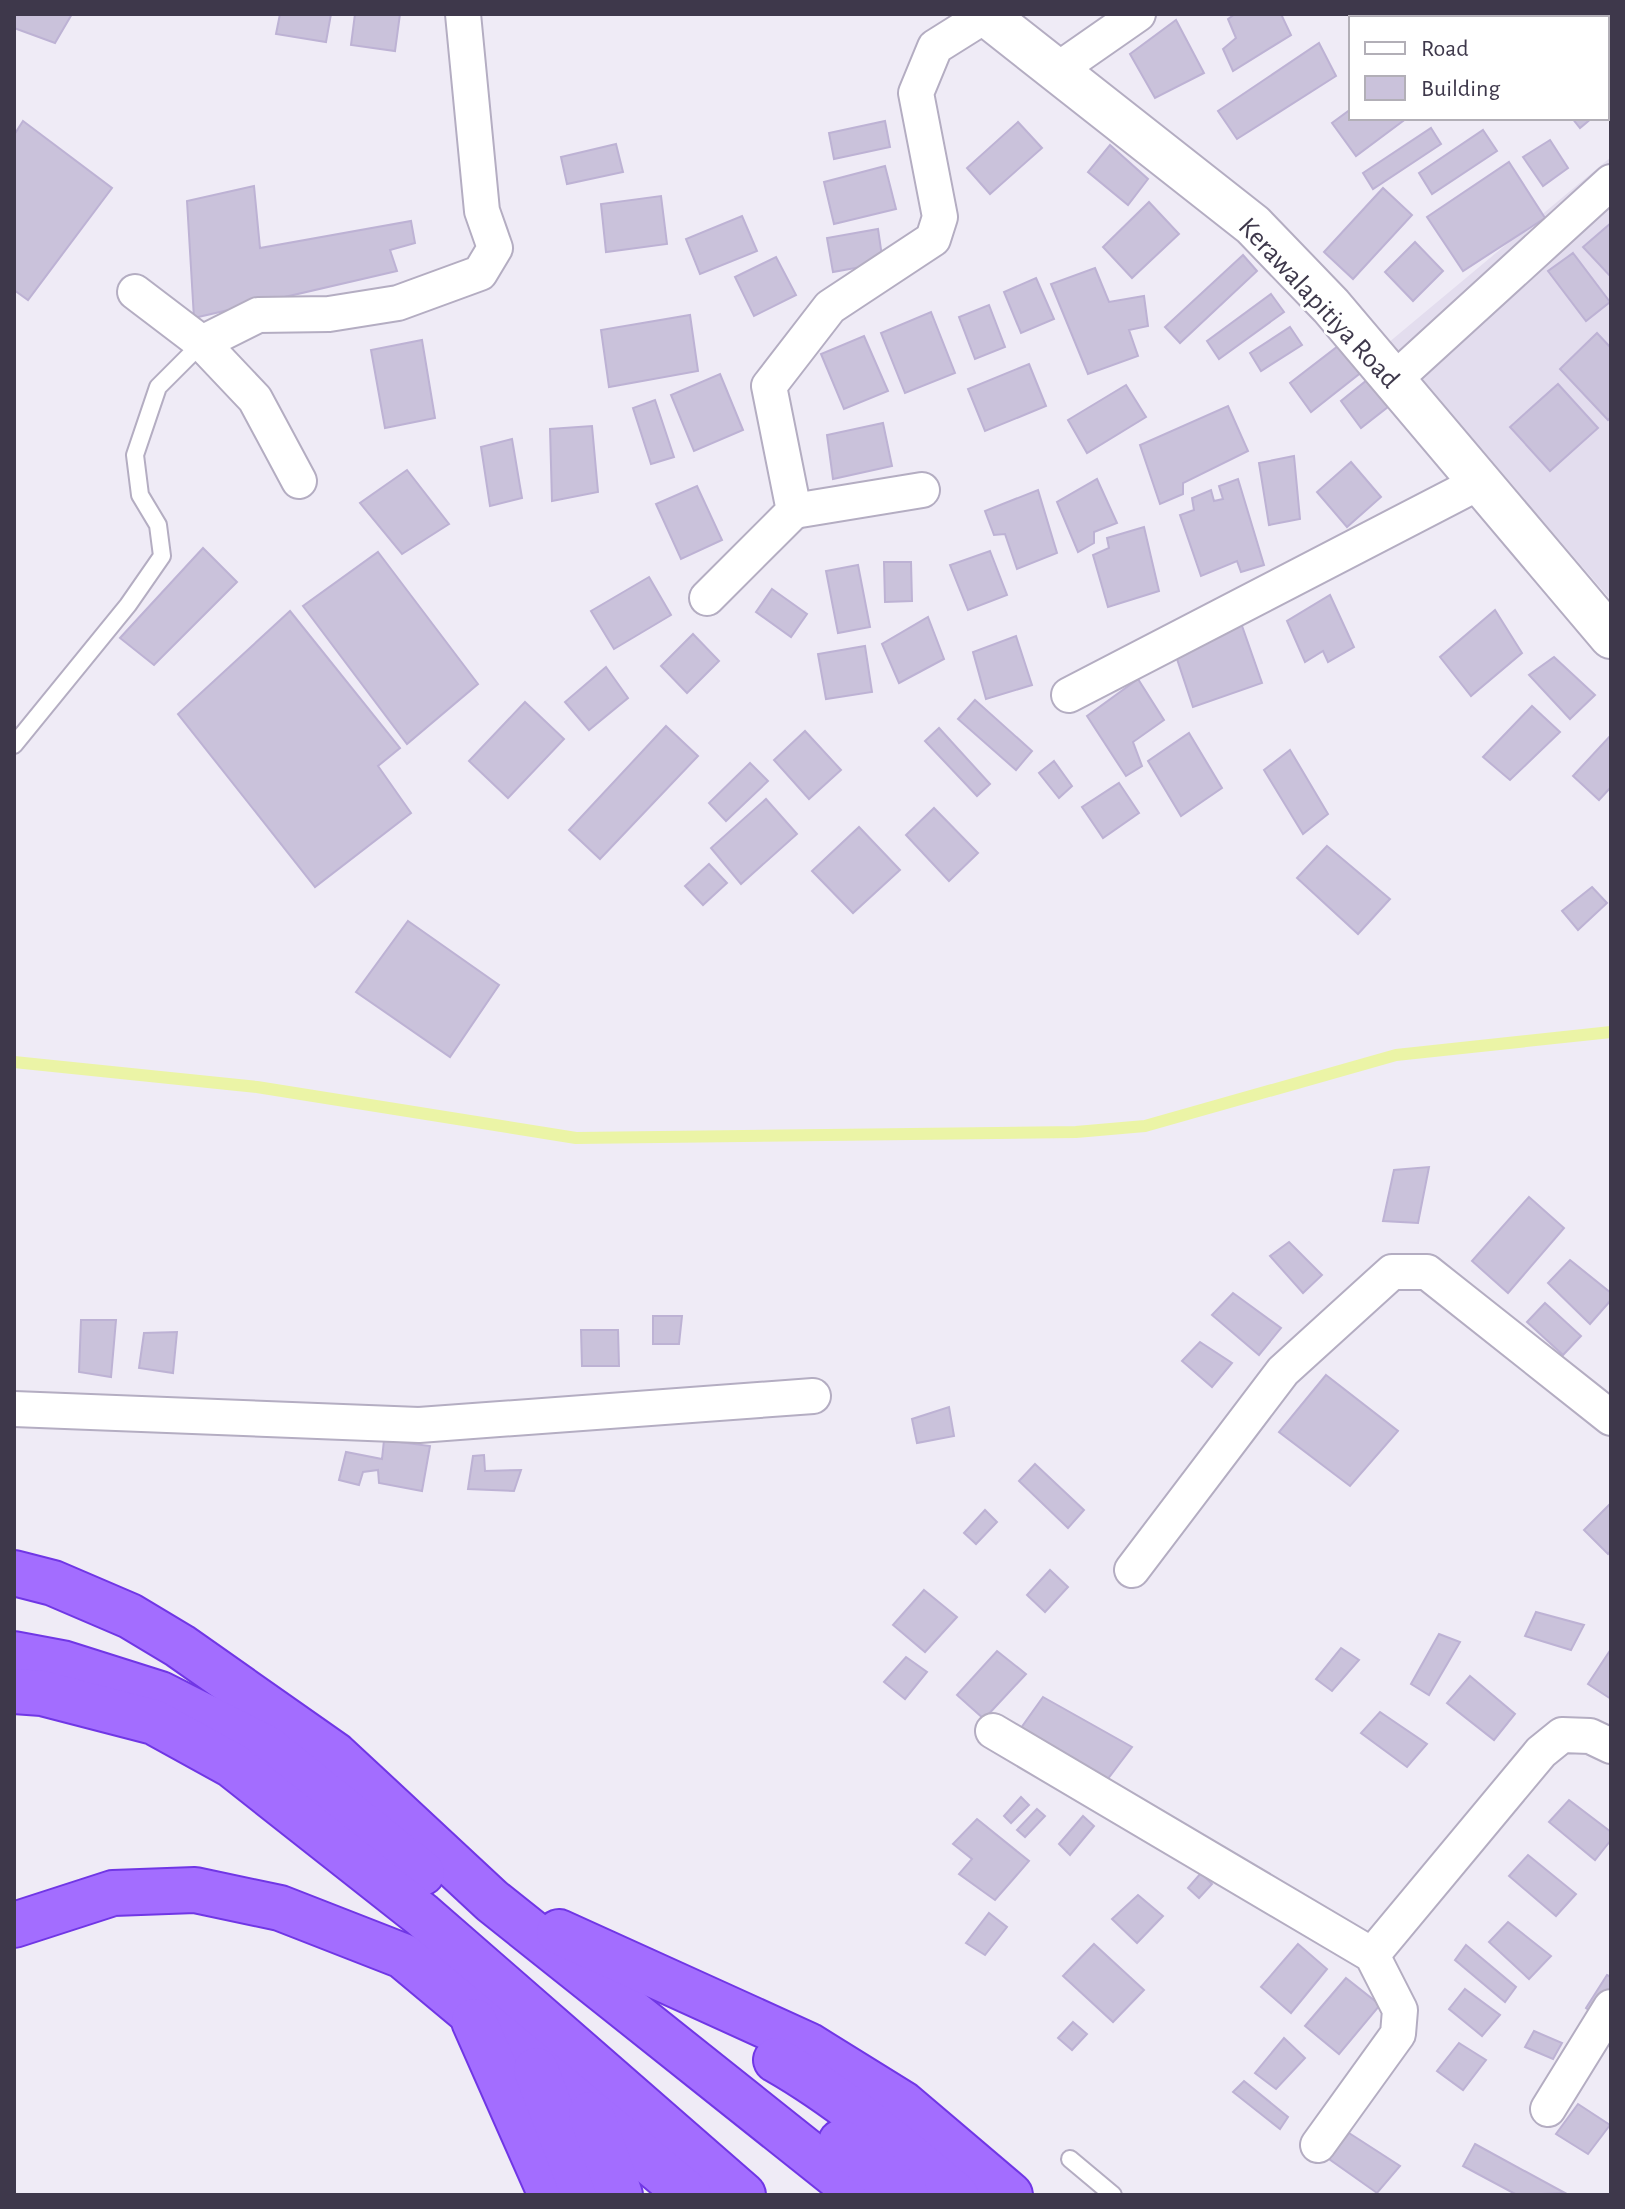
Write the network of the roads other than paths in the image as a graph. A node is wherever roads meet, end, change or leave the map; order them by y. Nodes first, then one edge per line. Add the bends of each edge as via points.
1 (463, 14) edge
2 (1138, 14) edge
3 (986, 15) edge
4 (1059, 69) junction
5 (1611, 182) edge
6 (135, 292) dead end
7 (202, 343) junction
8 (1394, 380) junction
9 (299, 481) dead end
10 (1480, 482) junction
11 (922, 490) dead end
12 (794, 511) junction
13 (707, 598) dead end
14 (1611, 637) edge
15 (1069, 695) dead end
16 (14, 745) edge
17 (813, 1396) dead end
18 (14, 1409) edge
19 (1611, 1418) edge
20 (1132, 1570) dead end
21 (14, 1573) edge
22 (14, 1654) edge
23 (14, 1691) edge
24 (993, 1731) dead end
25 (1611, 1746) edge
26 (492, 1901) junction
27 (14, 1925) edge
28 (1372, 1955) junction
29 (575, 1968) junction
30 (1611, 2007) edge
31 (470, 2012) junction
32 (667, 2019) junction
33 (535, 2066) junction
34 (1548, 2109) dead end
35 (591, 2113) junction
36 (1318, 2145) dead end
37 (640, 2154) junction
38 (1070, 2159) dead end
39 (551, 2195) edge
40 (584, 2195) edge
41 (620, 2195) edge
42 (656, 2195) edge
43 (689, 2195) edge
44 (743, 2195) edge
45 (812, 2195) edge
46 (861, 2195) edge
47 (906, 2195) edge
48 (956, 2195) edge
49 (1010, 2195) edge
50 (1113, 2195) edge

1 - 7 street via 482,211 495,248 480,273 398,303 329,314 258,315
2 - 4 street
3 - 4 street, Kerawalapitiya Road
3 - 12 street via 935,47 916,93 940,217 933,239 830,307 769,386
4 - 8 street, Kerawalapitiya Road via 1253,225
5 - 8 street
6 - 7 street
7 - 9 street via 255,399
7 - 16 lane via 158,387 135,455 140,495 158,525 162,556
8 - 10 street, Kerawalapitiya Road
10 - 14 street, Kerawalapitiya Road
10 - 15 street
11 - 12 street
12 - 13 street
17 - 18 street via 419,1425
19 - 20 street via 1427,1272 1392,1272 1283,1371
21 - 26 highway via 53,1583 130,1616 180,1646 335,1755
22 - 45 highway via 62,1663 160,1694 267,1748
23 - 44 highway via 42,1693 154,1722 232,1765 422,1915
24 - 28 street
25 - 28 street via 1590,1736 1562,1735 1541,1752
26 - 29 highway
26 - 49 highway via 808,2045 903,2104
27 - 31 highway via 113,1893 195,1890 280,1908 403,1956
28 - 36 street via 1400,2010 1398,2034
29 - 32 highway
29 - 46 highway
30 - 34 street
31 - 33 highway
31 - 39 highway
32 - 47 highway via 714,2046
32 - 48 highway via 715,2026 803,2075
33 - 35 highway
33 - 40 highway
35 - 37 highway
35 - 41 highway
37 - 42 highway
37 - 43 highway
38 - 50 lane

